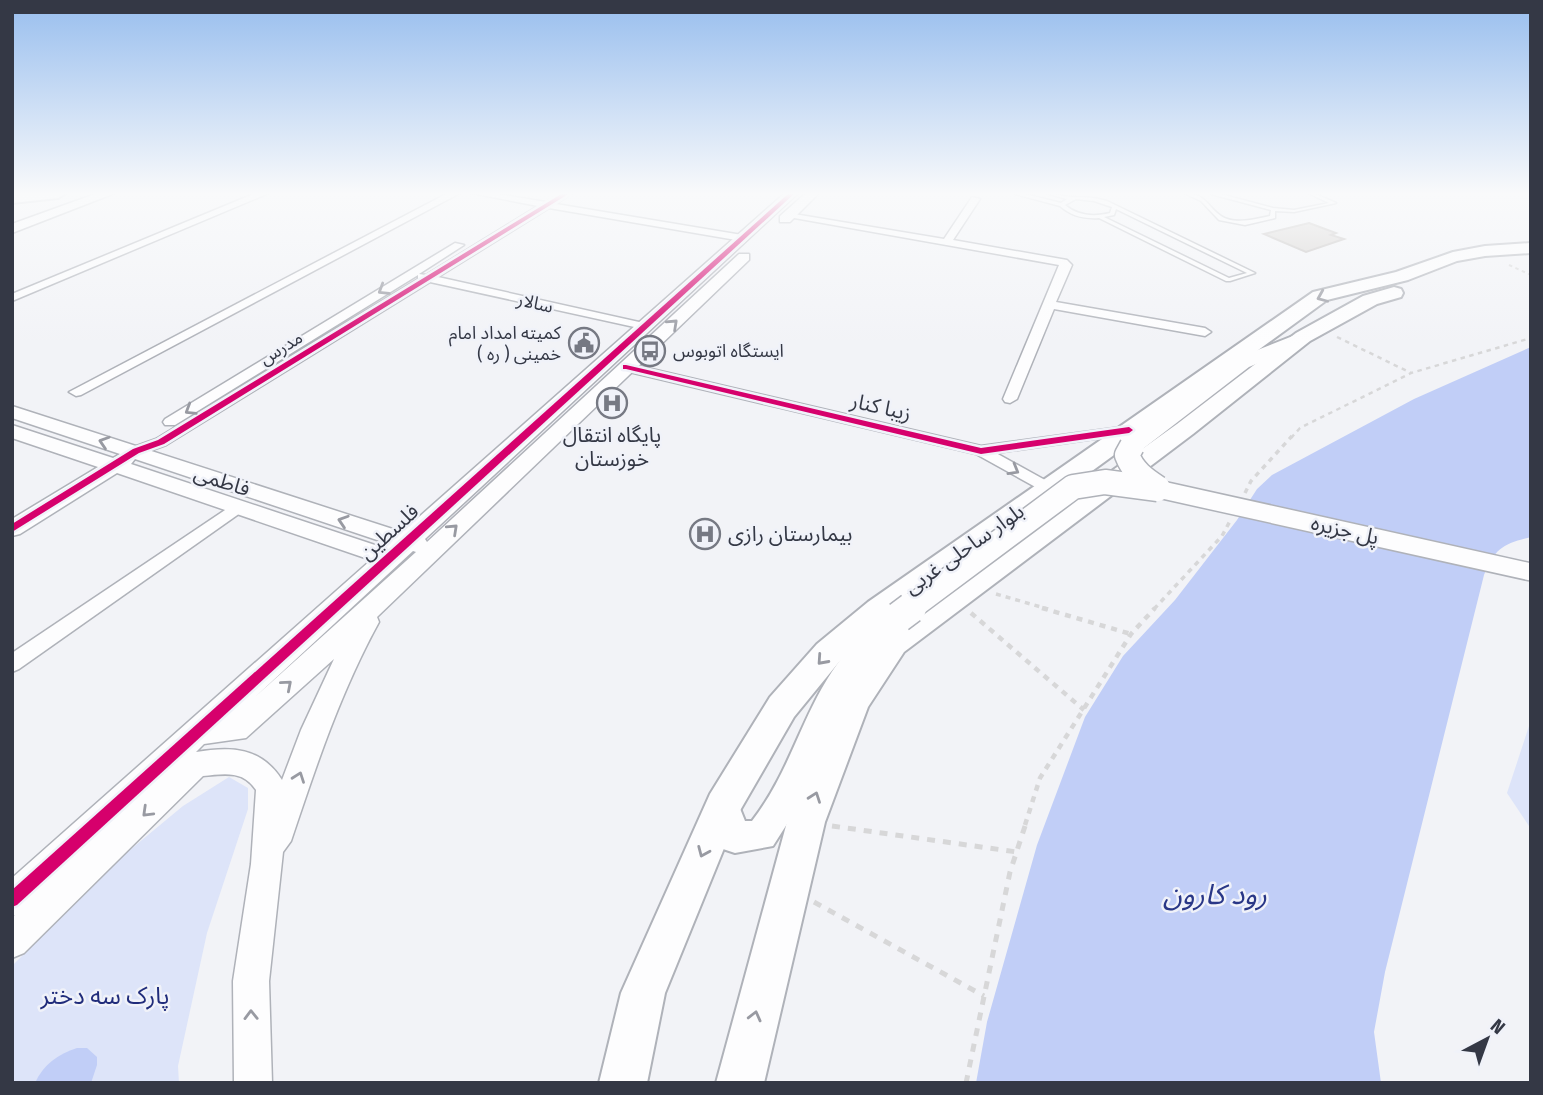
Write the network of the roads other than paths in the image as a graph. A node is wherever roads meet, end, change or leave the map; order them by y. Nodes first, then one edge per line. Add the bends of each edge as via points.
1 (141, 244) edge
2 (357, 244) edge
3 (460, 244) edge
4 (478, 244) edge
5 (735, 244) edge
6 (758, 244) edge
7 (959, 244) edge
8 (1154, 244) edge
9 (1191, 244) edge
10 (1525, 263) edge
11 (408, 275) junction
12 (427, 278) junction
13 (12, 298) edge
14 (1050, 305) junction
15 (644, 327) junction
16 (1205, 332) dead end
17 (1310, 332) junction
18 (626, 367) junction
19 (75, 392) dead end
20 (1010, 399) dead end
21 (12, 412) edge
22 (1129, 430) junction
23 (12, 431) edge
24 (136, 451) junction
25 (981, 451) junction
26 (115, 465) junction
27 (1158, 488) junction
28 (1048, 489) junction
29 (237, 507) junction
30 (12, 529) edge
31 (407, 542) junction
32 (431, 550) junction
33 (390, 558) junction
34 (1531, 572) edge
35 (389, 589) junction
36 (896, 630) junction
37 (12, 664) edge
38 (195, 733) junction
39 (838, 736) junction
40 (197, 764) junction
41 (792, 778) junction
42 (130, 792) junction
43 (723, 806) junction
44 (267, 864) junction
45 (12, 900) edge
46 (12, 941) edge
47 (248, 1072) edge
48 (623, 1083) edge
49 (740, 1083) edge

1 - 13 street
2 - 19 street
3 - 11 street, مدرس
4 - 12 street, مدرس
5 - 15 street, فلسطین
18 -> 6 street, فلسطین
7 - 14 street via 1063,262 1066,265
8 - 9 lane via 1228,280 1252,273
10 - 17 main road, بلوار ساحلی غربی via 1473,271 1370,300
10 -> 22 main road, بلوار ساحلی غربی via 1453,257 1402,276 1320,296
11 - 12 street, سالار
11 -> 24 street, مدرس via 146,437
12 - 15 street, سالار
12 - 24 street, مدرس via 162,442
14 - 16 street
14 - 20 street
15 - 31 street, فلسطین
17 - 27 main road, bridge via 1242,363 1132,446 1127,455 1130,467
17 - 36 main road, بلوار ساحلی غربی via 980,589
18 - 25 street, زیبا کنار
32 -> 18 street, فلسطین
24 -> 21 street, فاطمی
22 - 25 street, زیبا کنار
22 - 28 main road, بلوار ساحلی غربی
23 - 26 street, فاطمی
24 - 26 street, مدرس
31 -> 24 street, فاطمی
25 -> 28 street
26 - 29 street, فاطمی
26 - 30 street, مدرس
27 - 34 street, پل جزیره, bridge
27 - 36 main road, bridge via 1104,481 1073,487
28 -> 43 main road, بلوار ساحلی غربی via 879,610 828,653 782,707
29 - 33 street, فاطمی
29 - 37 street
31 - 32 street, فاطمی
31 - 33 street, فلسطین
32 - 35 street, فلسطین
33 - 38 street, فلسطین
38 -> 35 street, فلسطین via 236,730
44 -> 35 street via 316,730 356,638
36 - 39 main road, بلوار ساحلی غربی
36 - 41 main road via 862,650 832,693
38 - 42 street, فلسطین
39 - 41 main road
49 -> 39 main road, بلوار ساحلی غربی via 806,822
40 - 42 street
40 - 44 street via 235,760 261,773 271,788
40 -> 46 street
41 - 43 main road via 776,817 761,835 735,838
42 - 45 street, فلسطین
43 -> 48 main road, بلوار ساحلی غربی via 643,993
47 -> 44 street via 251,981

